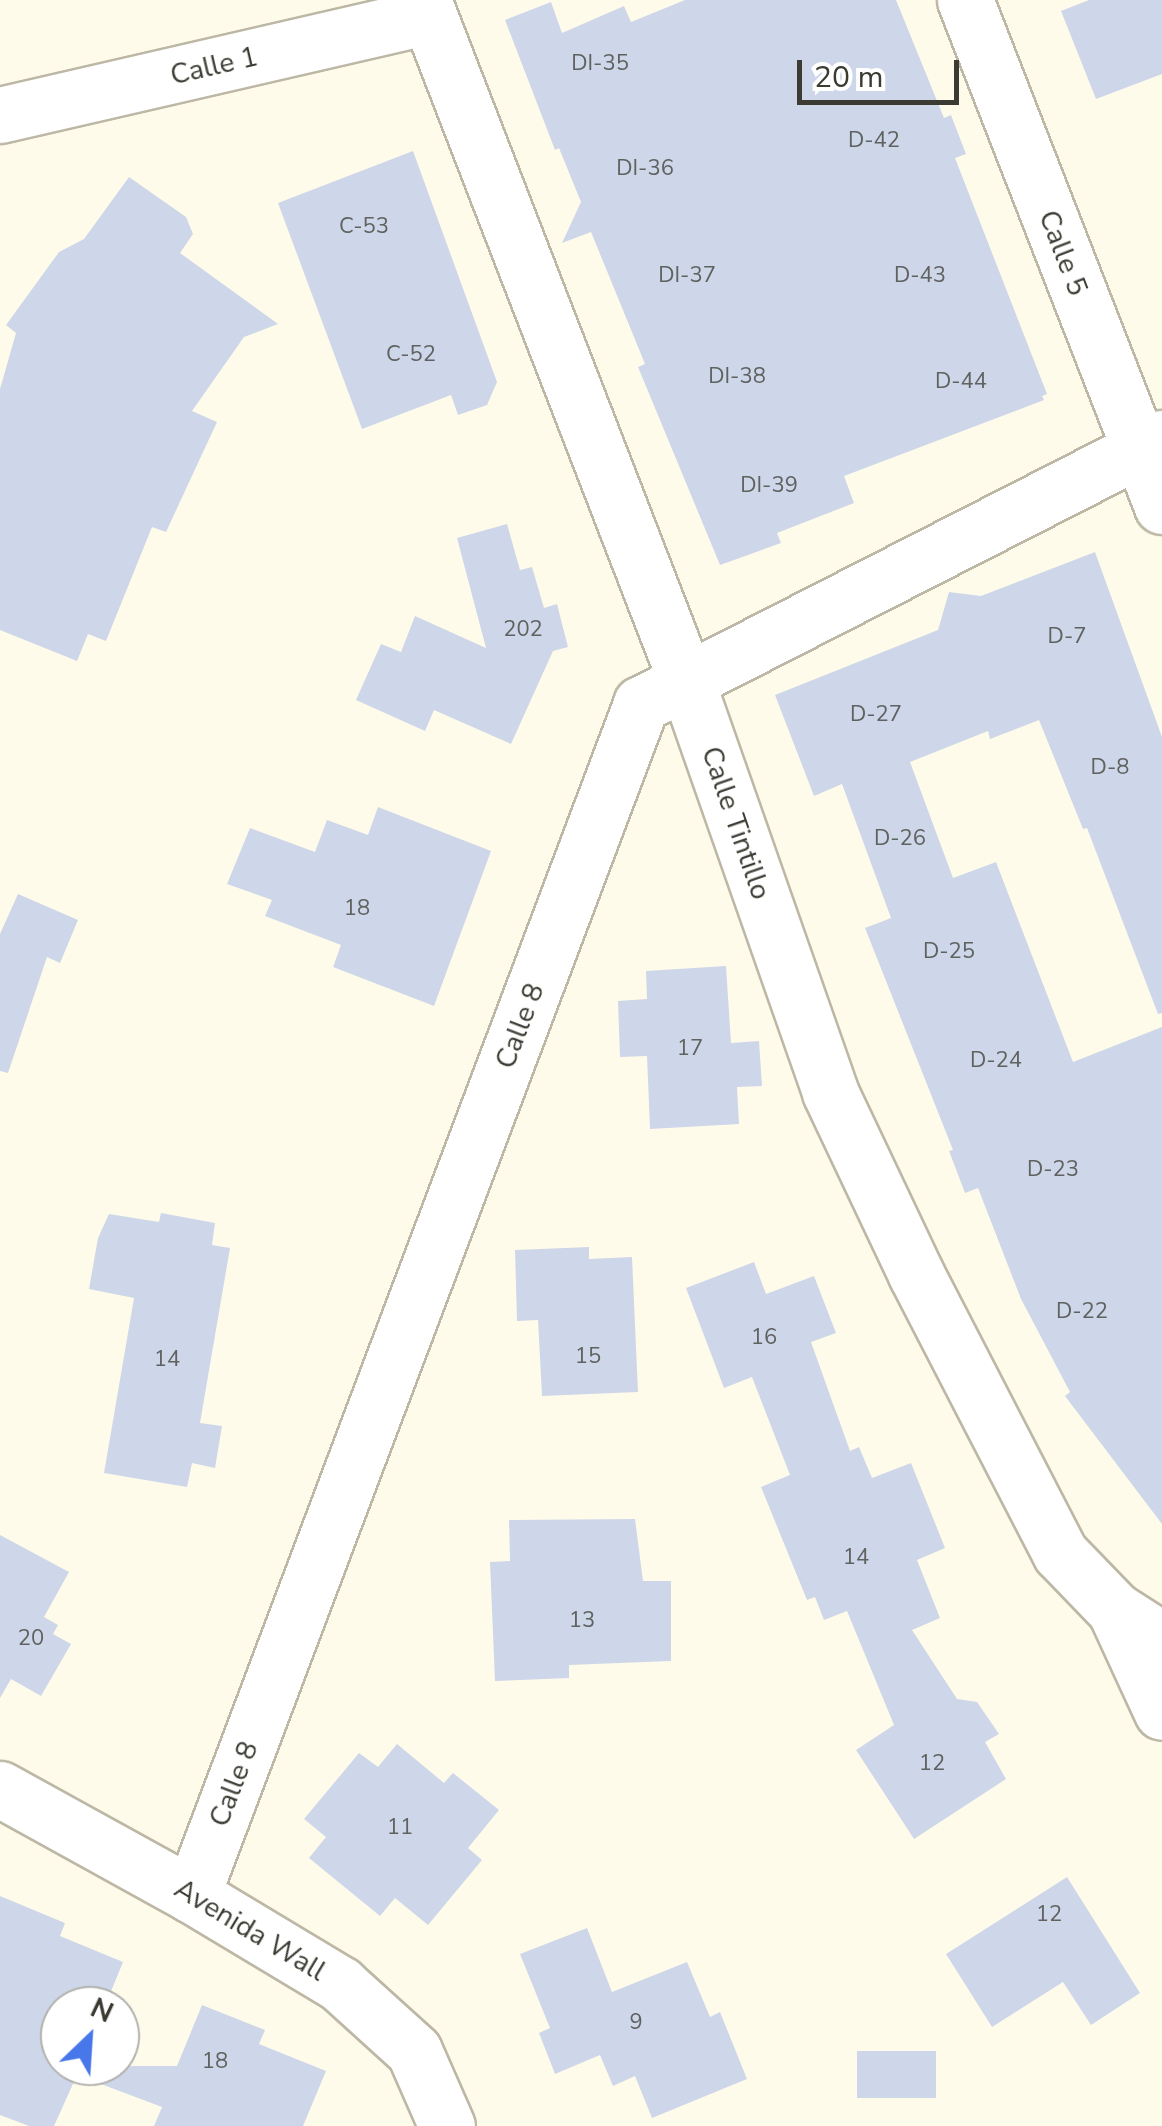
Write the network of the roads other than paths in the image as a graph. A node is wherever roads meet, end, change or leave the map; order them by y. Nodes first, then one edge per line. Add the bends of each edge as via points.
1 (965, 0) edge
2 (426, 8) edge
3 (0, 115) edge
4 (1150, 443) edge
5 (1162, 506) edge
6 (686, 680) junction
7 (1116, 1610) junction
8 (1162, 1640) edge
9 (1162, 1712) edge
10 (0, 1789) edge
11 (192, 1895) junction
12 (448, 2126) edge

1 - 4 street, Calle 5
2 - 3 street, Calle 1
2 - 6 street, Calle Tintillo
4 - 5 street, Calle 5
4 - 6 street, Calle 8
6 - 7 street, Calle Tintillo via 830,1092 1060,1554
6 - 11 street, Calle 8 via 641,704
7 - 8 street
7 - 9 street
10 - 11 street, Avenida Wall
11 - 12 street, Avenida Wall via 340,1984 414,2051

